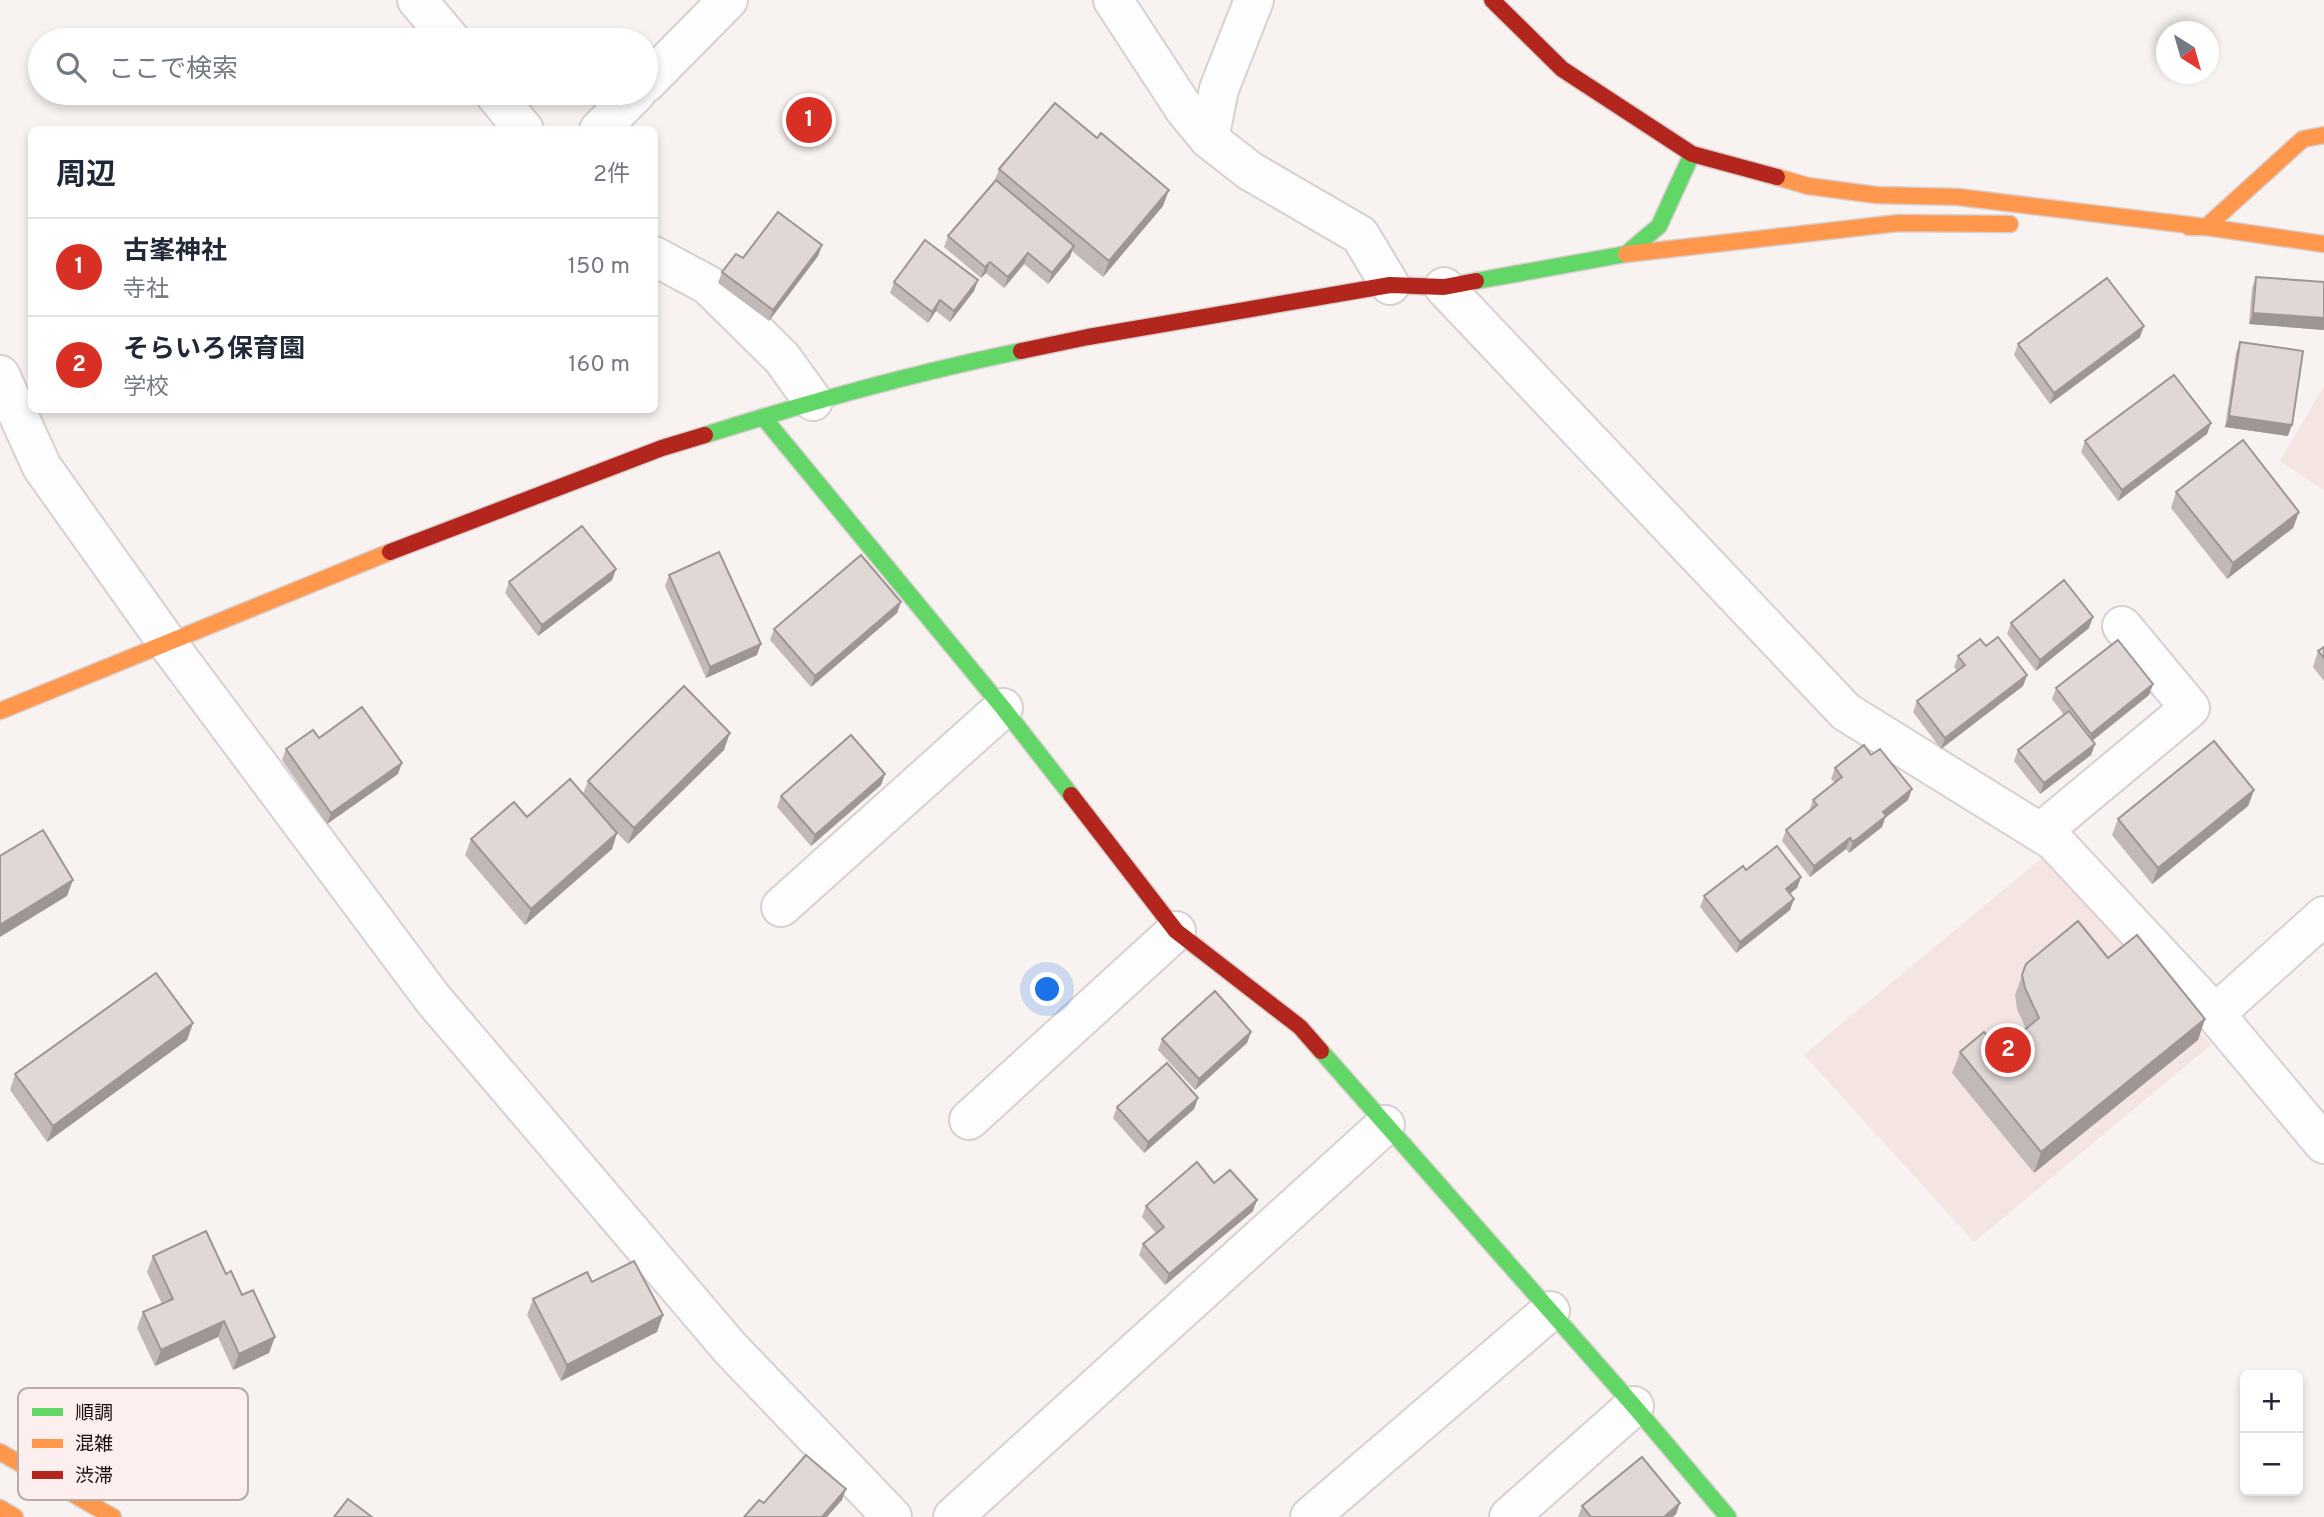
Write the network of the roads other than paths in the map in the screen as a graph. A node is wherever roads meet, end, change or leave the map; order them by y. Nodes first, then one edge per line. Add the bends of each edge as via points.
1 (417, 0) edge
2 (728, 0) edge
3 (1113, 0) edge
4 (1254, 0) edge
5 (1492, 0) edge
6 (440, 28) edge
7 (658, 71) edge
8 (504, 105) edge
9 (624, 105) edge
10 (521, 126) edge
11 (603, 126) edge
12 (2324, 135) edge
13 (1209, 139) junction
14 (1692, 154) junction
15 (2025, 225) dead end
16 (2053, 225) dead end
17 (2206, 227) junction
18 (2324, 244) edge
19 (1626, 254) junction
20 (658, 258) edge
21 (1390, 285) junction
22 (1444, 287) junction
23 (0, 375) edge
24 (813, 401) junction
25 (764, 417) junction
26 (2122, 626) dead end
27 (168, 644) junction
28 (1003, 708) junction
29 (0, 711) edge
30 (2041, 832) junction
31 (781, 907) dead end
32 (2324, 916) edge
33 (1176, 931) junction
34 (2215, 1014) junction
35 (969, 1120) dead end
36 (1385, 1125) junction
37 (2324, 1144) edge
38 (1550, 1311) junction
39 (1634, 1406) junction
40 (0, 1452) edge
41 (18, 1462) edge
42 (83, 1500) edge
43 (0, 1508) edge
44 (15, 1517) edge
45 (113, 1517) edge
46 (892, 1517) edge
47 (953, 1517) edge
48 (1310, 1517) edge
49 (1509, 1517) edge
50 (1728, 1517) edge

1 - 6 street
2 - 7 street
3 - 13 street
4 - 13 street via 1219,89
5 - 14 main road via 1562,69
8 - 10 street
9 - 11 street
12 - 17 main road via 2303,139
13 - 21 street via 1250,171 1360,235
14 - 17 main road via 1808,186 1875,195 1958,197
14 - 19 main road via 1659,226
15 - 19 main road via 1899,223
16 - 17 main road
17 - 18 main road
19 - 22 main road
20 - 24 street via 708,285 782,358
21 - 22 main road
21 - 24 main road via 1074,339
22 - 30 street via 1846,712
23 - 27 street via 42,467
24 - 25 main road
25 - 27 main road via 662,448 542,493
25 - 28 main road
26 - 30 street via 2190,708
27 - 29 main road
27 - 46 street via 433,999 730,1348
28 - 31 street
28 - 33 main road
30 - 34 street
32 - 34 street
33 - 35 street
33 - 36 main road via 1300,1027
34 - 37 street
36 - 38 main road
36 - 47 street
38 - 39 main road
38 - 48 street
39 - 49 street
39 - 50 main road
40 - 41 main road
42 - 45 main road
43 - 44 main road

